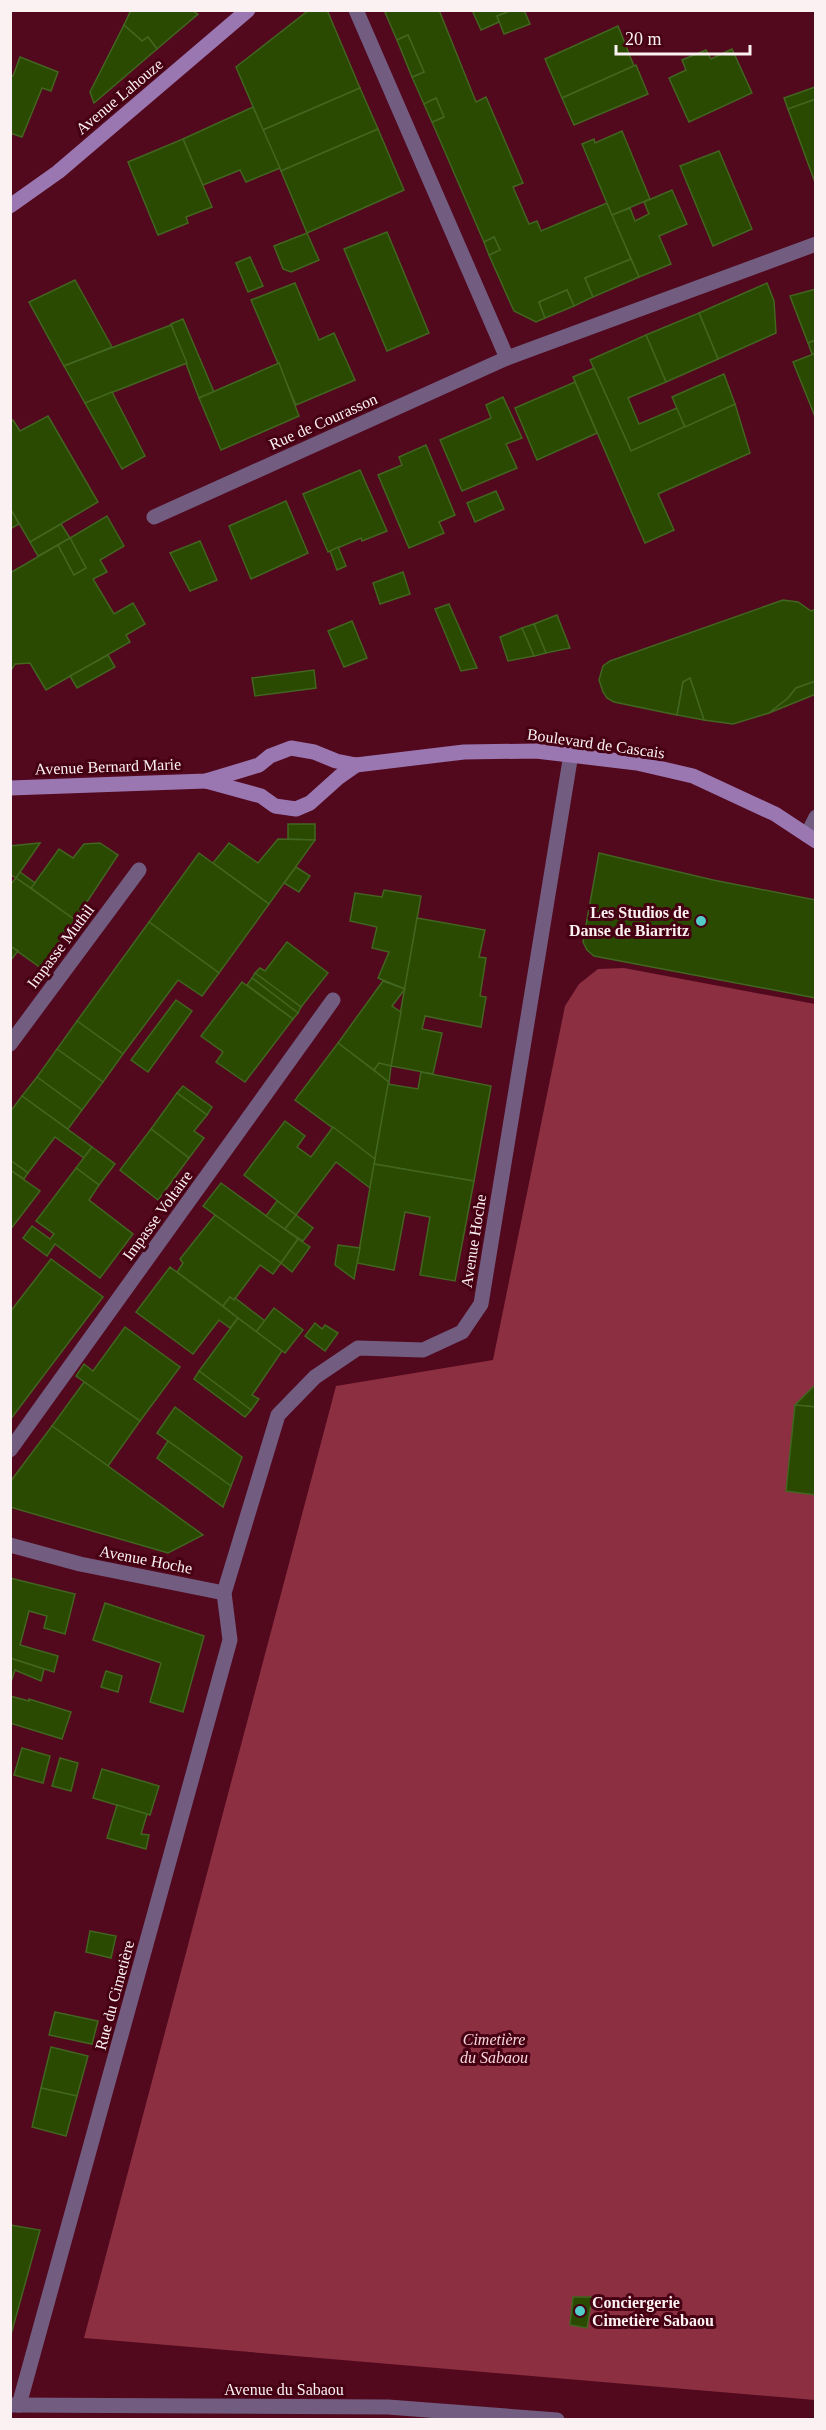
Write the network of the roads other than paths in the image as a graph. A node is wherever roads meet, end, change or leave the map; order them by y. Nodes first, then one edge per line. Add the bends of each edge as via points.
1 (248, 10) edge
2 (356, 10) edge
3 (10, 206) edge
4 (816, 244) edge
5 (507, 358) junction
6 (154, 517) dead end
7 (464, 752) joint
8 (571, 754) junction
9 (259, 765) junction
10 (356, 765) junction
11 (206, 781) junction
12 (10, 788) edge
13 (261, 796) junction
14 (816, 817) edge
15 (811, 838) edge
16 (139, 870) dead end
17 (333, 1000) dead end
18 (10, 1044) edge
19 (10, 1450) edge
20 (10, 1545) edge
21 (224, 1593) junction
22 (15, 2405) edge
23 (388, 2414) edge
24 (557, 2420) edge

1 - 3 main road, Avenue Lahouze via 58,172
2 - 5 street
4 - 5 street, Rue de Courasson
5 - 6 street, Rue de Courasson
7 - 8 main road, Boulevard de Cascais via 520,750
7 - 10 main road, Avenue Bernard Marie
8 - 15 main road, Boulevard de Cascais via 693,776 775,814
8 - 21 street, Avenue Hoche via 481,1304 462,1332 423,1350 358,1348 315,1377 278,1415
9 - 10 main road, Avenue Bernard Marie via 291,748
9 - 11 main road, Avenue Bernard Marie
9 - 13 main road via 255,775
10 - 13 main road, Avenue Bernard Marie via 310,803 296,809 275,806
11 - 12 main road, Avenue Bernard Marie
11 - 13 main road, Avenue Bernard Marie
14 - 15 street
16 - 18 street, Impasse Muthil
17 - 19 street, Impasse Voltaire
20 - 21 street, Avenue Hoche via 80,1564
21 - 22 street, Rue du Cimetière via 230,1640
22 - 23 street, Avenue du Sabaou
23 - 24 street, Avenue du Sabaou

